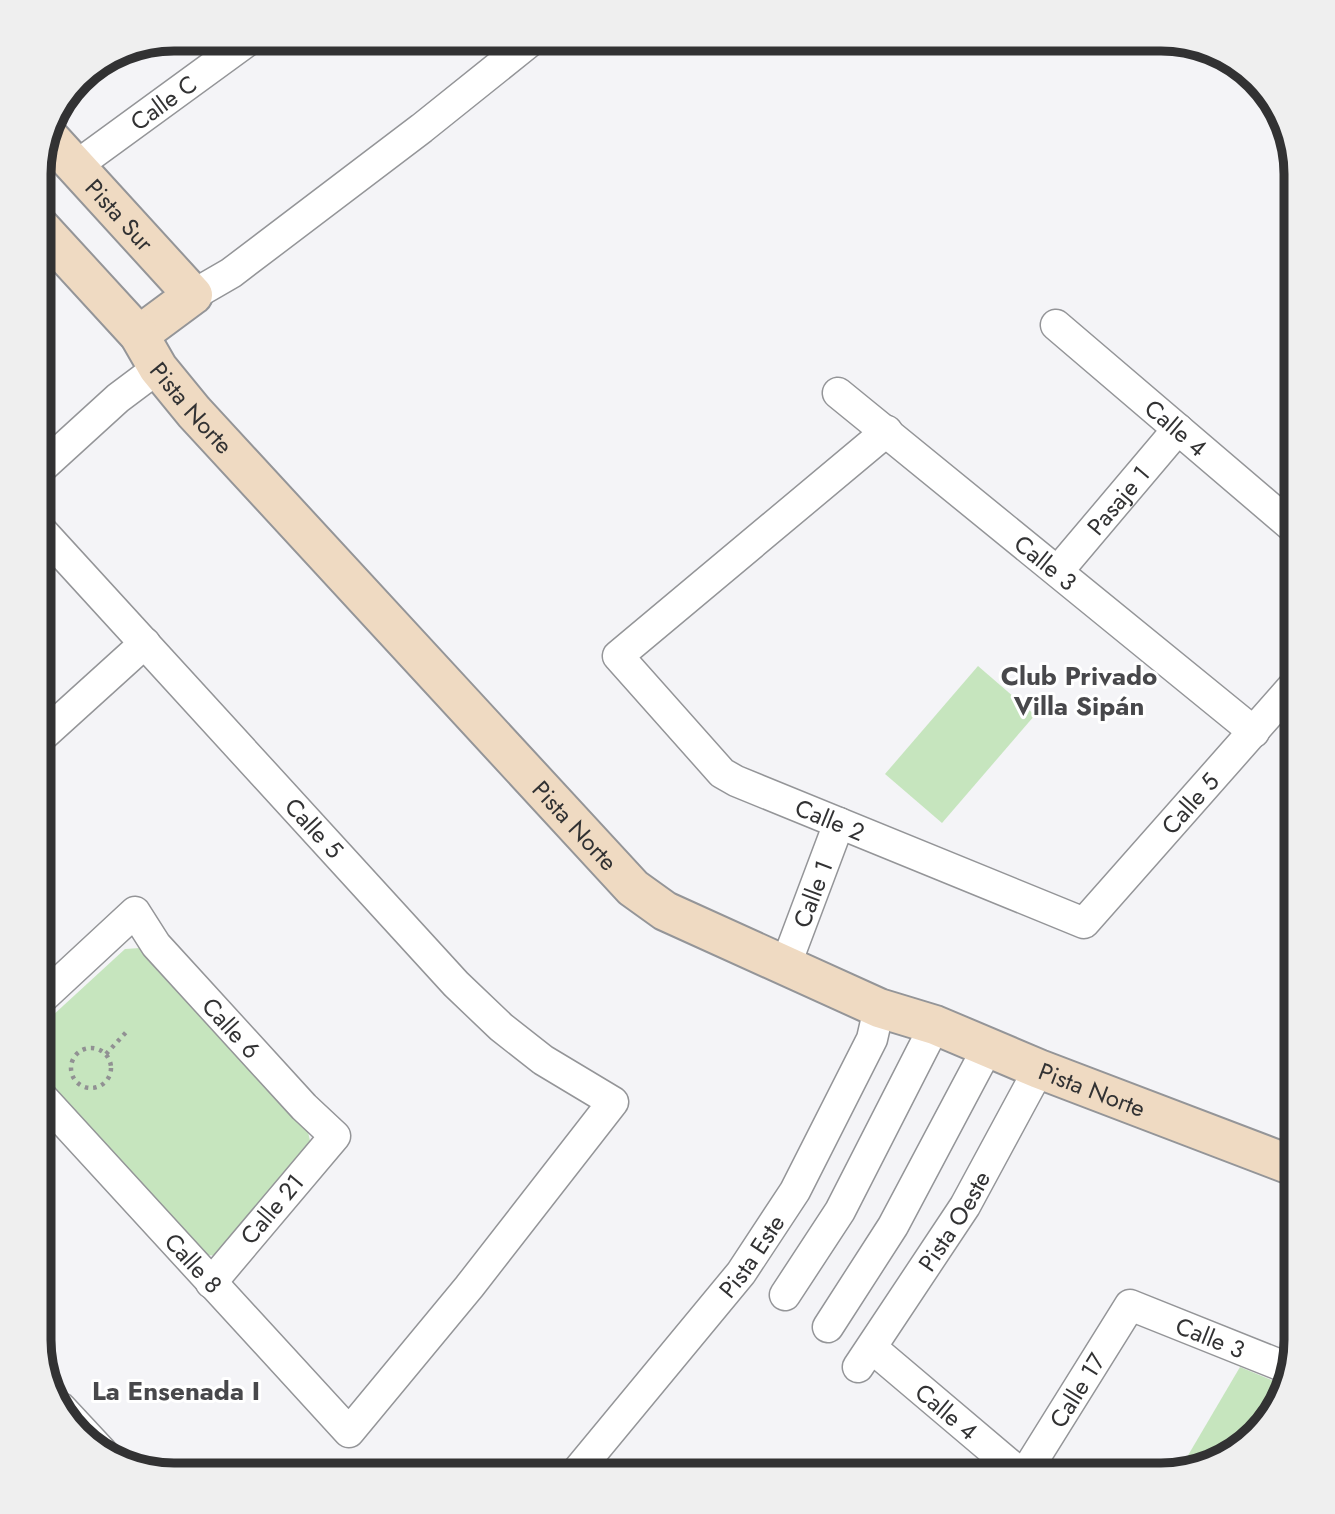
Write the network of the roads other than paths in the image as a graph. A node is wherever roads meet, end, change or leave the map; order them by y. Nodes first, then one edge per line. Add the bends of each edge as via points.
1 (227, 51) edge
2 (518, 51) edge
3 (55, 143) edge
4 (76, 166) junction
5 (51, 239) edge
6 (193, 295) junction
7 (1056, 326) dead end
8 (139, 335) junction
9 (158, 368) junction
10 (838, 393) dead end
11 (1178, 429) junction
12 (887, 431) junction
13 (51, 459) edge
14 (1284, 519) edge
15 (51, 541) edge
16 (1058, 571) junction
17 (145, 643) junction
18 (1284, 698) edge
19 (51, 728) edge
20 (1254, 732) junction
21 (839, 823) junction
22 (1084, 923) joint
23 (786, 964) junction
24 (51, 990) edge
25 (879, 1007) junction
26 (935, 1025) junction
27 (988, 1047) junction
28 (1039, 1069) junction
29 (51, 1108) edge
30 (335, 1136) joint
31 (1284, 1162) edge
32 (211, 1283) junction
33 (785, 1296) dead end
34 (1130, 1306) joint
35 (828, 1327) dead end
36 (865, 1357) joint
37 (1282, 1366) edge
38 (349, 1432) joint
39 (584, 1463) edge
40 (1007, 1463) edge
41 (1031, 1463) edge

1 - 4 street, Calle C
2 - 6 street via 231,273
3 - 4 street, Pista Sur
4 - 6 street, Pista Sur
5 - 8 street, Pista Norte
6 - 8 street
7 - 11 street, Calle 4
8 - 9 street, Pista Norte
9 - 13 street
9 - 23 street, Pista Norte via 633,888 665,911
10 - 12 street, Calle 3
11 - 14 street, Calle 4
11 - 16 street, Pasaje 1
12 - 16 street, Calle 3
12 - 21 street, Calle 2 via 618,656 722,773
15 - 17 street, Calle 5
16 - 20 street, Calle 3
17 - 19 street
17 - 38 street, Calle 5 via 456,984 543,1060 613,1102
18 - 20 street, Calle 5
20 - 22 street, Calle 5
21 - 22 street, Calle 2
21 - 23 street, Calle 1
23 - 25 street, Pista Norte
24 - 30 street, Calle 6 via 135,912 165,954
25 - 26 street, Pista Norte
25 - 39 street, Pista Este via 872,1039 795,1191 741,1273
26 - 27 street, Pista Norte
26 - 33 street via 840,1211
27 - 28 street, Pista Norte
27 - 35 street via 893,1226
28 - 31 street, Pista Norte
28 - 36 street, Pista Oeste via 965,1206
29 - 32 street, Calle 8
30 - 32 street, Calle 21
32 - 38 street, Calle 8
34 - 37 street, Calle 3
34 - 41 street, Calle 17
36 - 40 street, Calle 4

